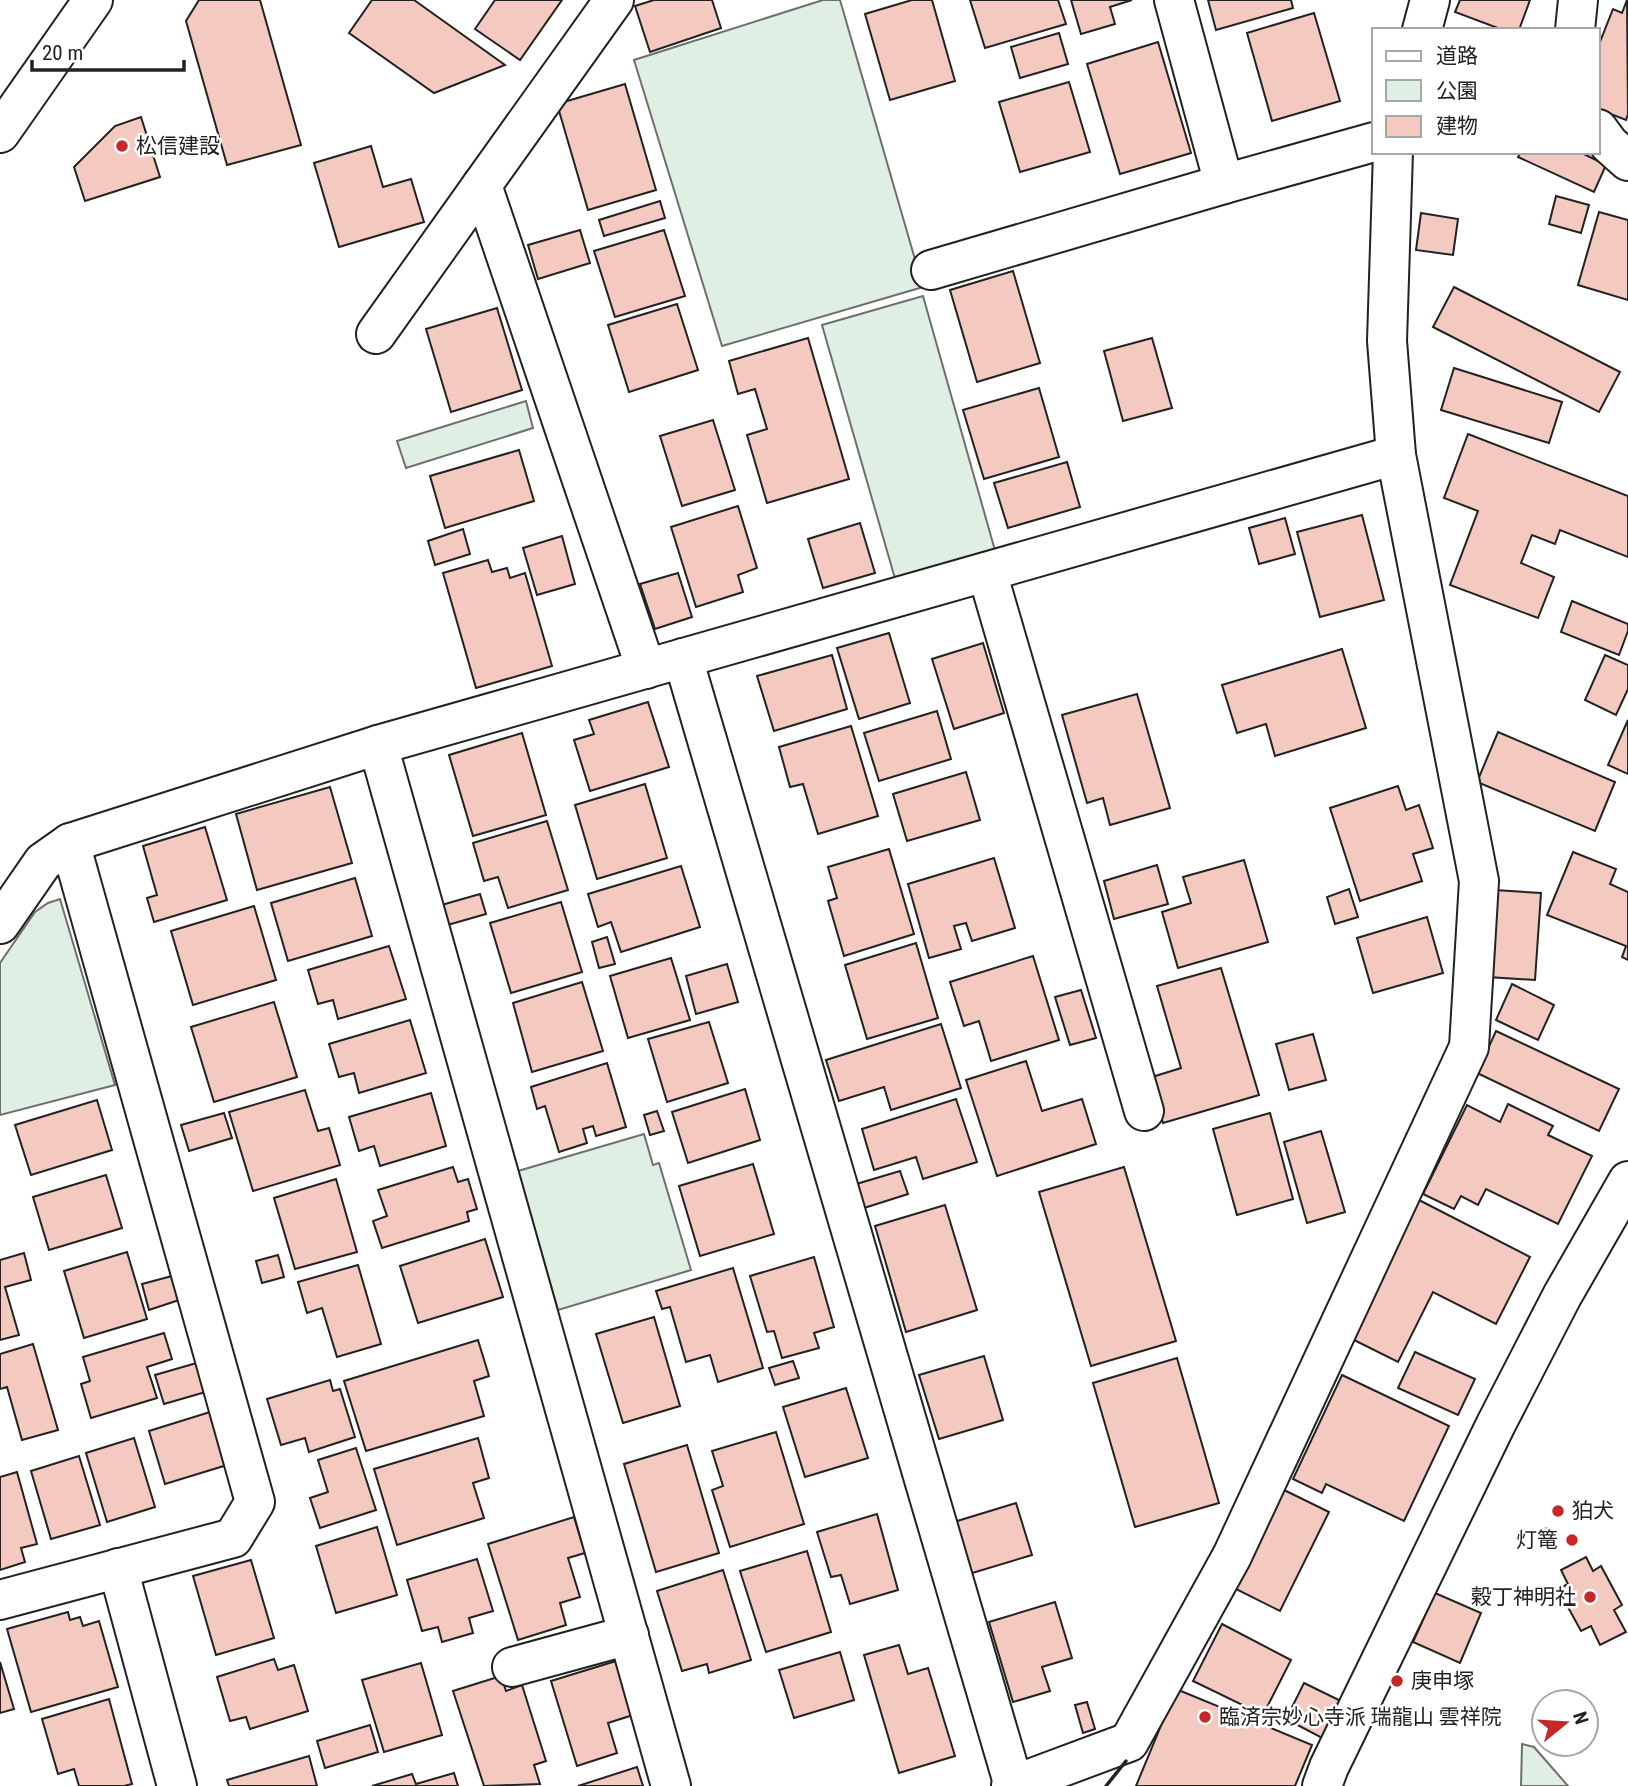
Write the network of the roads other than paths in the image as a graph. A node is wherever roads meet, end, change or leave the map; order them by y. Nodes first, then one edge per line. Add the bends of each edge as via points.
1 (93, 0) edge
2 (614, 0) edge
3 (1174, 0) edge
4 (1430, 0) edge
5 (1578, 0) edge
6 (1423, 28) edge
7 (1575, 28) edge
8 (1600, 132) edge
9 (0, 133) edge
10 (1372, 143) edge
11 (1393, 154) edge
12 (1628, 161) edge
13 (1224, 184) junction
14 (482, 185) junction
15 (931, 270) dead end
16 (376, 334) dead end
17 (1396, 455) junction
18 (987, 572) junction
19 (683, 659) junction
20 (646, 669) junction
21 (378, 745) junction
22 (70, 843) junction
23 (0, 924) edge
24 (1144, 1111) dead end
25 (1628, 1181) edge
26 (118, 1568) junction
27 (0, 1600) edge
28 (629, 1635) junction
29 (512, 1667) dead end
30 (177, 1786) edge
31 (671, 1786) edge
32 (1013, 1786) edge
33 (1322, 1786) edge

1 - 9 street
2 - 14 street
3 - 13 street
4 - 6 street
5 - 7 street
8 - 12 street
10 - 13 street
11 - 17 street via 1387,341
13 - 15 street
14 - 16 street
14 - 20 street
17 - 18 street
17 - 32 street via 1479,881 1469,1047 1232,1556 1129,1742
18 - 19 street
18 - 24 street
19 - 20 street
19 - 32 street
20 - 21 street
21 - 22 street
21 - 28 street
22 - 23 street via 43,862
22 - 26 street via 255,1502 233,1538
25 - 33 street via 1496,1424
26 - 27 street
26 - 30 street
28 - 29 street
28 - 31 street

